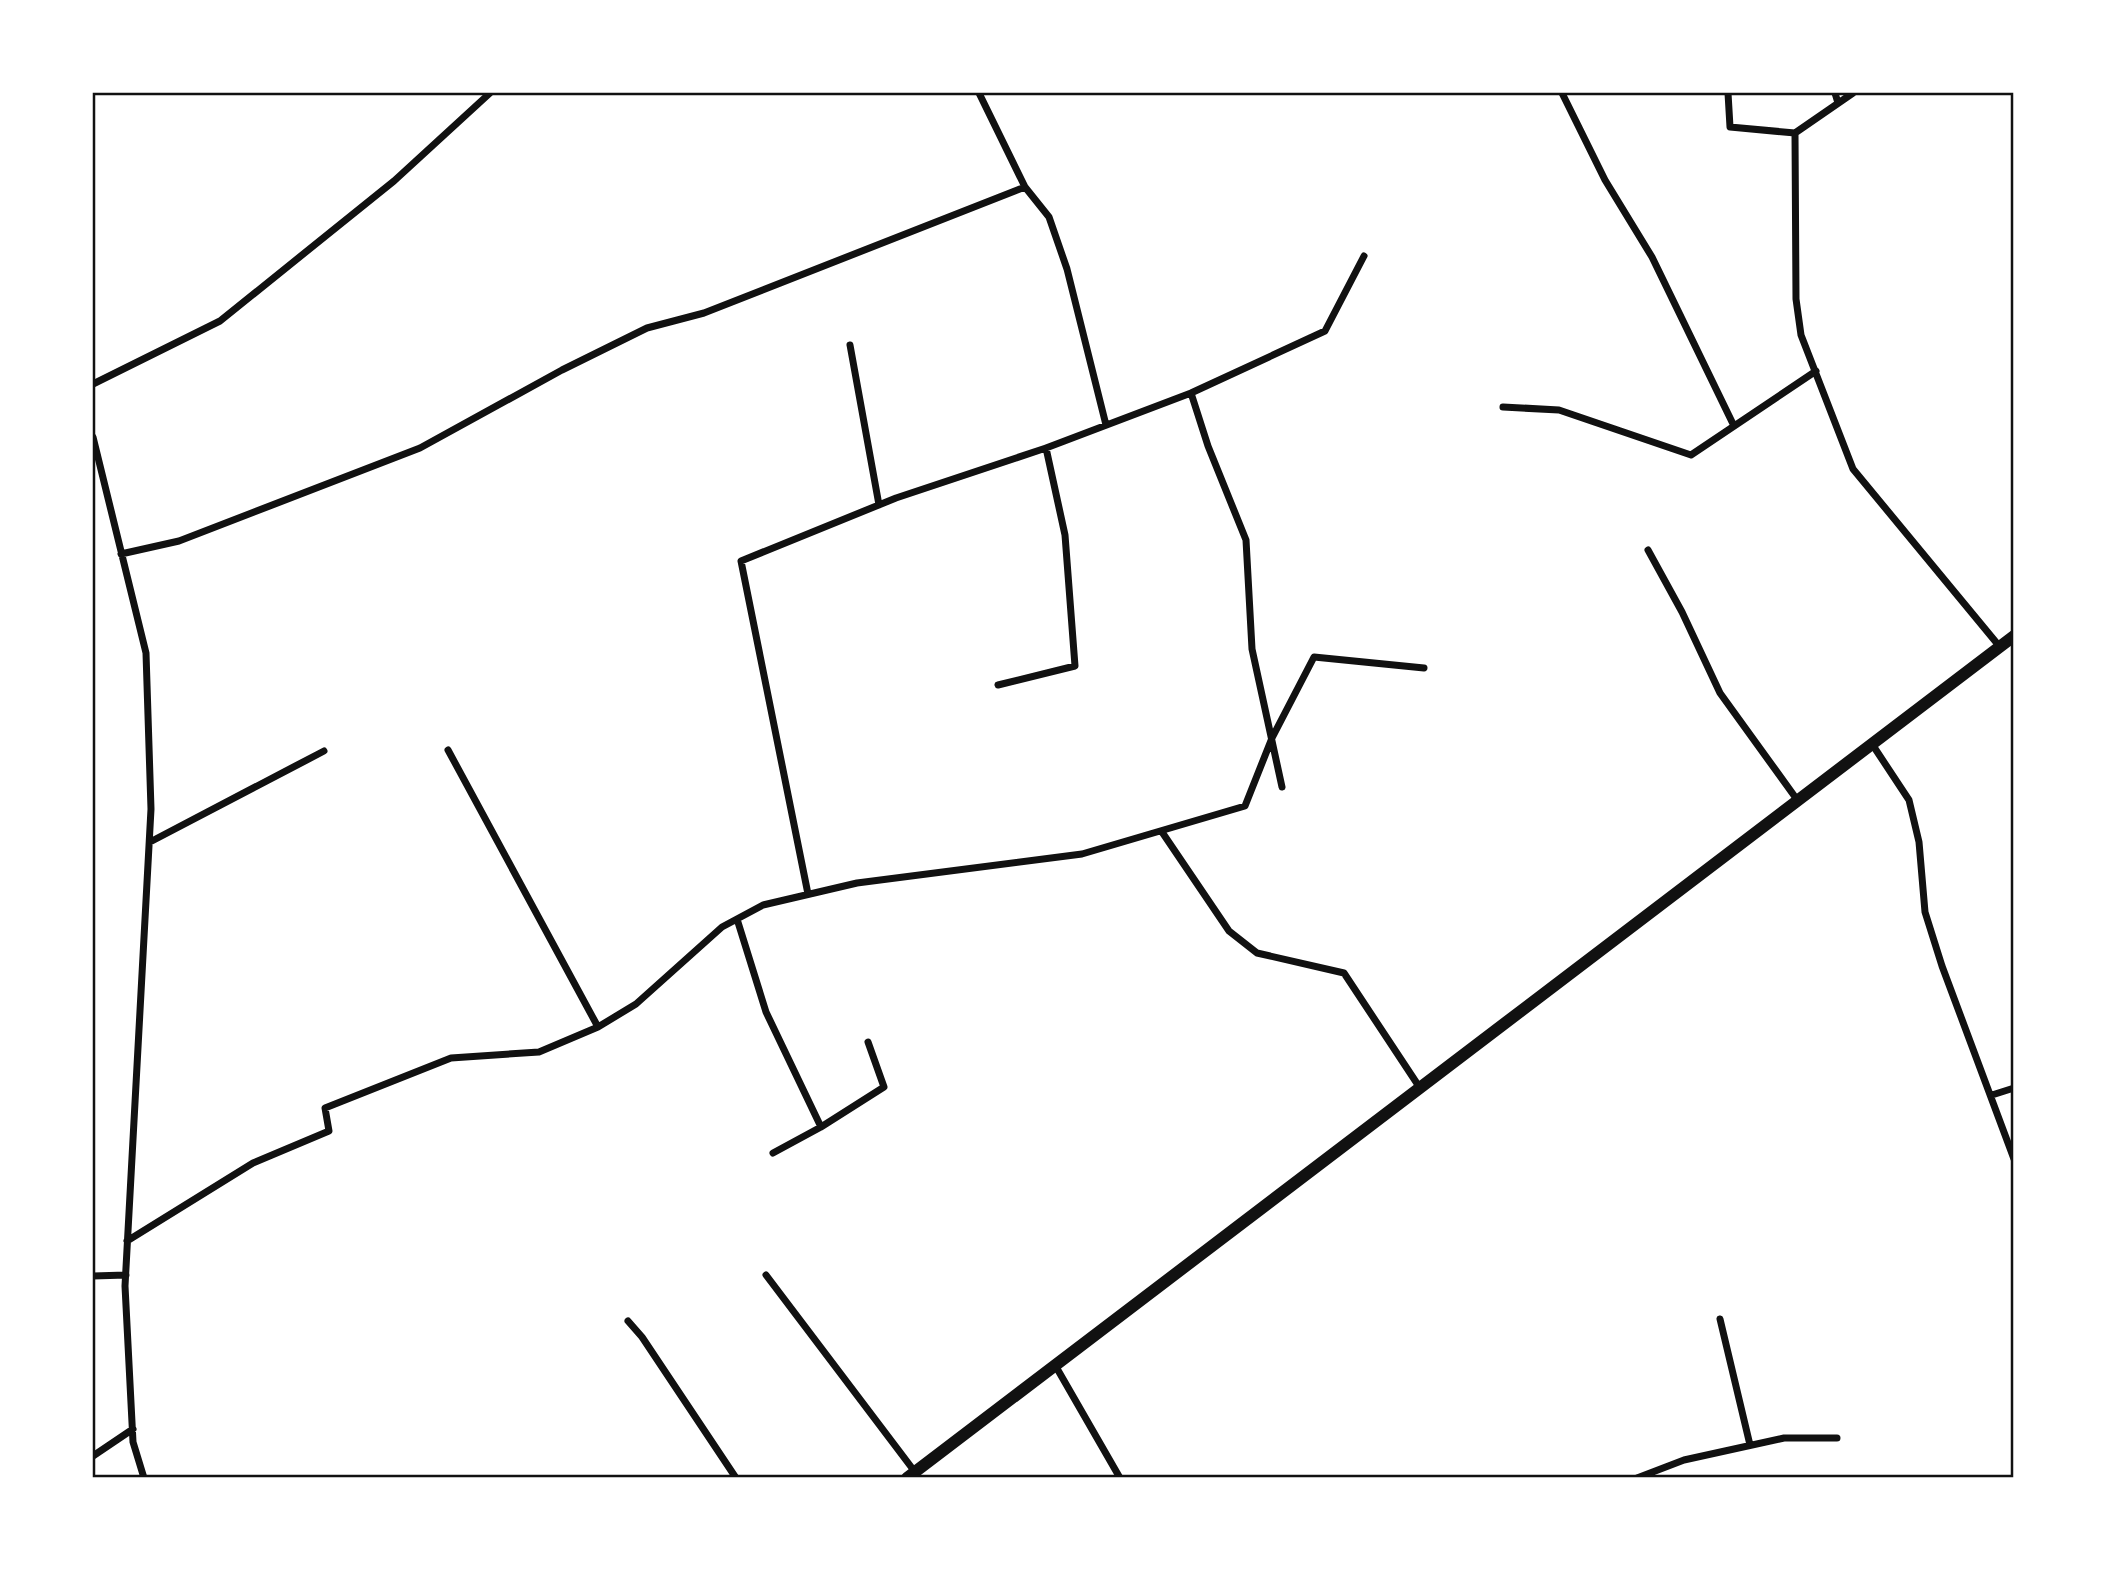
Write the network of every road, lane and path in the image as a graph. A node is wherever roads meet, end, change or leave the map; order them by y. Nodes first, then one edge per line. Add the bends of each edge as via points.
1 (490, 93) edge
2 (979, 93) edge
3 (1562, 93) edge
4 (1728, 93) edge
5 (1835, 93) edge
6 (1853, 93) edge
7 (1838, 103) junction
8 (1795, 134) junction
9 (1025, 187) junction
10 (1364, 256) dead end
11 (850, 345) dead end
12 (1816, 371) junction
13 (93, 384) edge
14 (1191, 393) junction
15 (1503, 407) dead end
16 (1105, 425) junction
17 (1734, 426) junction
18 (93, 437) edge
19 (1046, 448) junction
20 (879, 505) junction
21 (1648, 550) dead end
22 (121, 554) junction
23 (2014, 636) edge
24 (2000, 647) junction
25 (1424, 668) dead end
26 (998, 685) dead end
27 (1272, 738) junction
28 (1872, 744) junction
29 (448, 750) dead end
30 (324, 751) dead end
31 (1282, 787) dead end
32 (1798, 801) junction
33 (1162, 832) junction
34 (149, 842) junction
35 (808, 894) junction
36 (737, 919) junction
37 (598, 1027) junction
38 (868, 1042) dead end
39 (1420, 1088) junction
40 (2014, 1088) edge
41 (1992, 1095) junction
42 (821, 1127) junction
43 (773, 1153) dead end
44 (2014, 1159) edge
45 (127, 1241) junction
46 (126, 1275) junction
47 (766, 1275) dead end
48 (93, 1276) edge
49 (1720, 1319) dead end
50 (628, 1321) dead end
51 (1055, 1366) junction
52 (132, 1429) junction
53 (1837, 1438) dead end
54 (1750, 1445) junction
55 (93, 1456) edge
56 (1659, 1474) edge
57 (911, 1475) edge
58 (144, 1478) edge
59 (736, 1478) edge
60 (1120, 1478) edge
61 (1637, 1478) edge

1 - 13 street via 394,181 220,321
2 - 9 street
3 - 17 street via 1605,180 1652,257
4 - 8 street via 1730,127
5 - 7 street
6 - 7 street
7 - 8 street
8 - 12 street via 1796,299 1801,335
9 - 16 street via 1049,216 1067,269
9 - 22 street via 704,313 647,328 420,448 179,541
10 - 14 street via 1325,331
11 - 20 street
12 - 17 street
12 - 24 street via 1853,469
14 - 16 street
14 - 27 street via 1246,540 1252,649
15 - 17 street via 1559,410 1691,455
16 - 19 street
18 - 22 street
19 - 20 street
19 - 26 street via 1065,535 1075,666
20 - 35 street via 741,561
21 - 32 street via 1720,693
22 - 34 street via 146,653
23 - 24 street
24 - 28 street
25 - 27 street via 1314,657
27 - 31 street
27 - 33 street via 1245,806
28 - 32 street
28 - 41 street via 1909,800 1919,842 1925,912
29 - 37 street
30 - 34 street
32 - 39 street
33 - 35 street via 1082,854 883,879
33 - 39 street via 1229,931 1258,953 1344,973
34 - 45 street
35 - 36 street via 763,905
36 - 37 street via 722,927 636,1004
36 - 42 street via 766,1012
37 - 45 street via 539,1052 451,1058 325,1108 329,1130 253,1163
38 - 42 street via 884,1087
39 - 51 street
40 - 41 street
41 - 44 street
42 - 43 street
45 - 46 street
46 - 48 street
46 - 52 street
47 - 57 street
49 - 54 street
50 - 59 street
51 - 57 street
51 - 60 street
52 - 55 street
52 - 58 street
53 - 54 street via 1784,1438
54 - 56 street via 1684,1460
56 - 61 street

